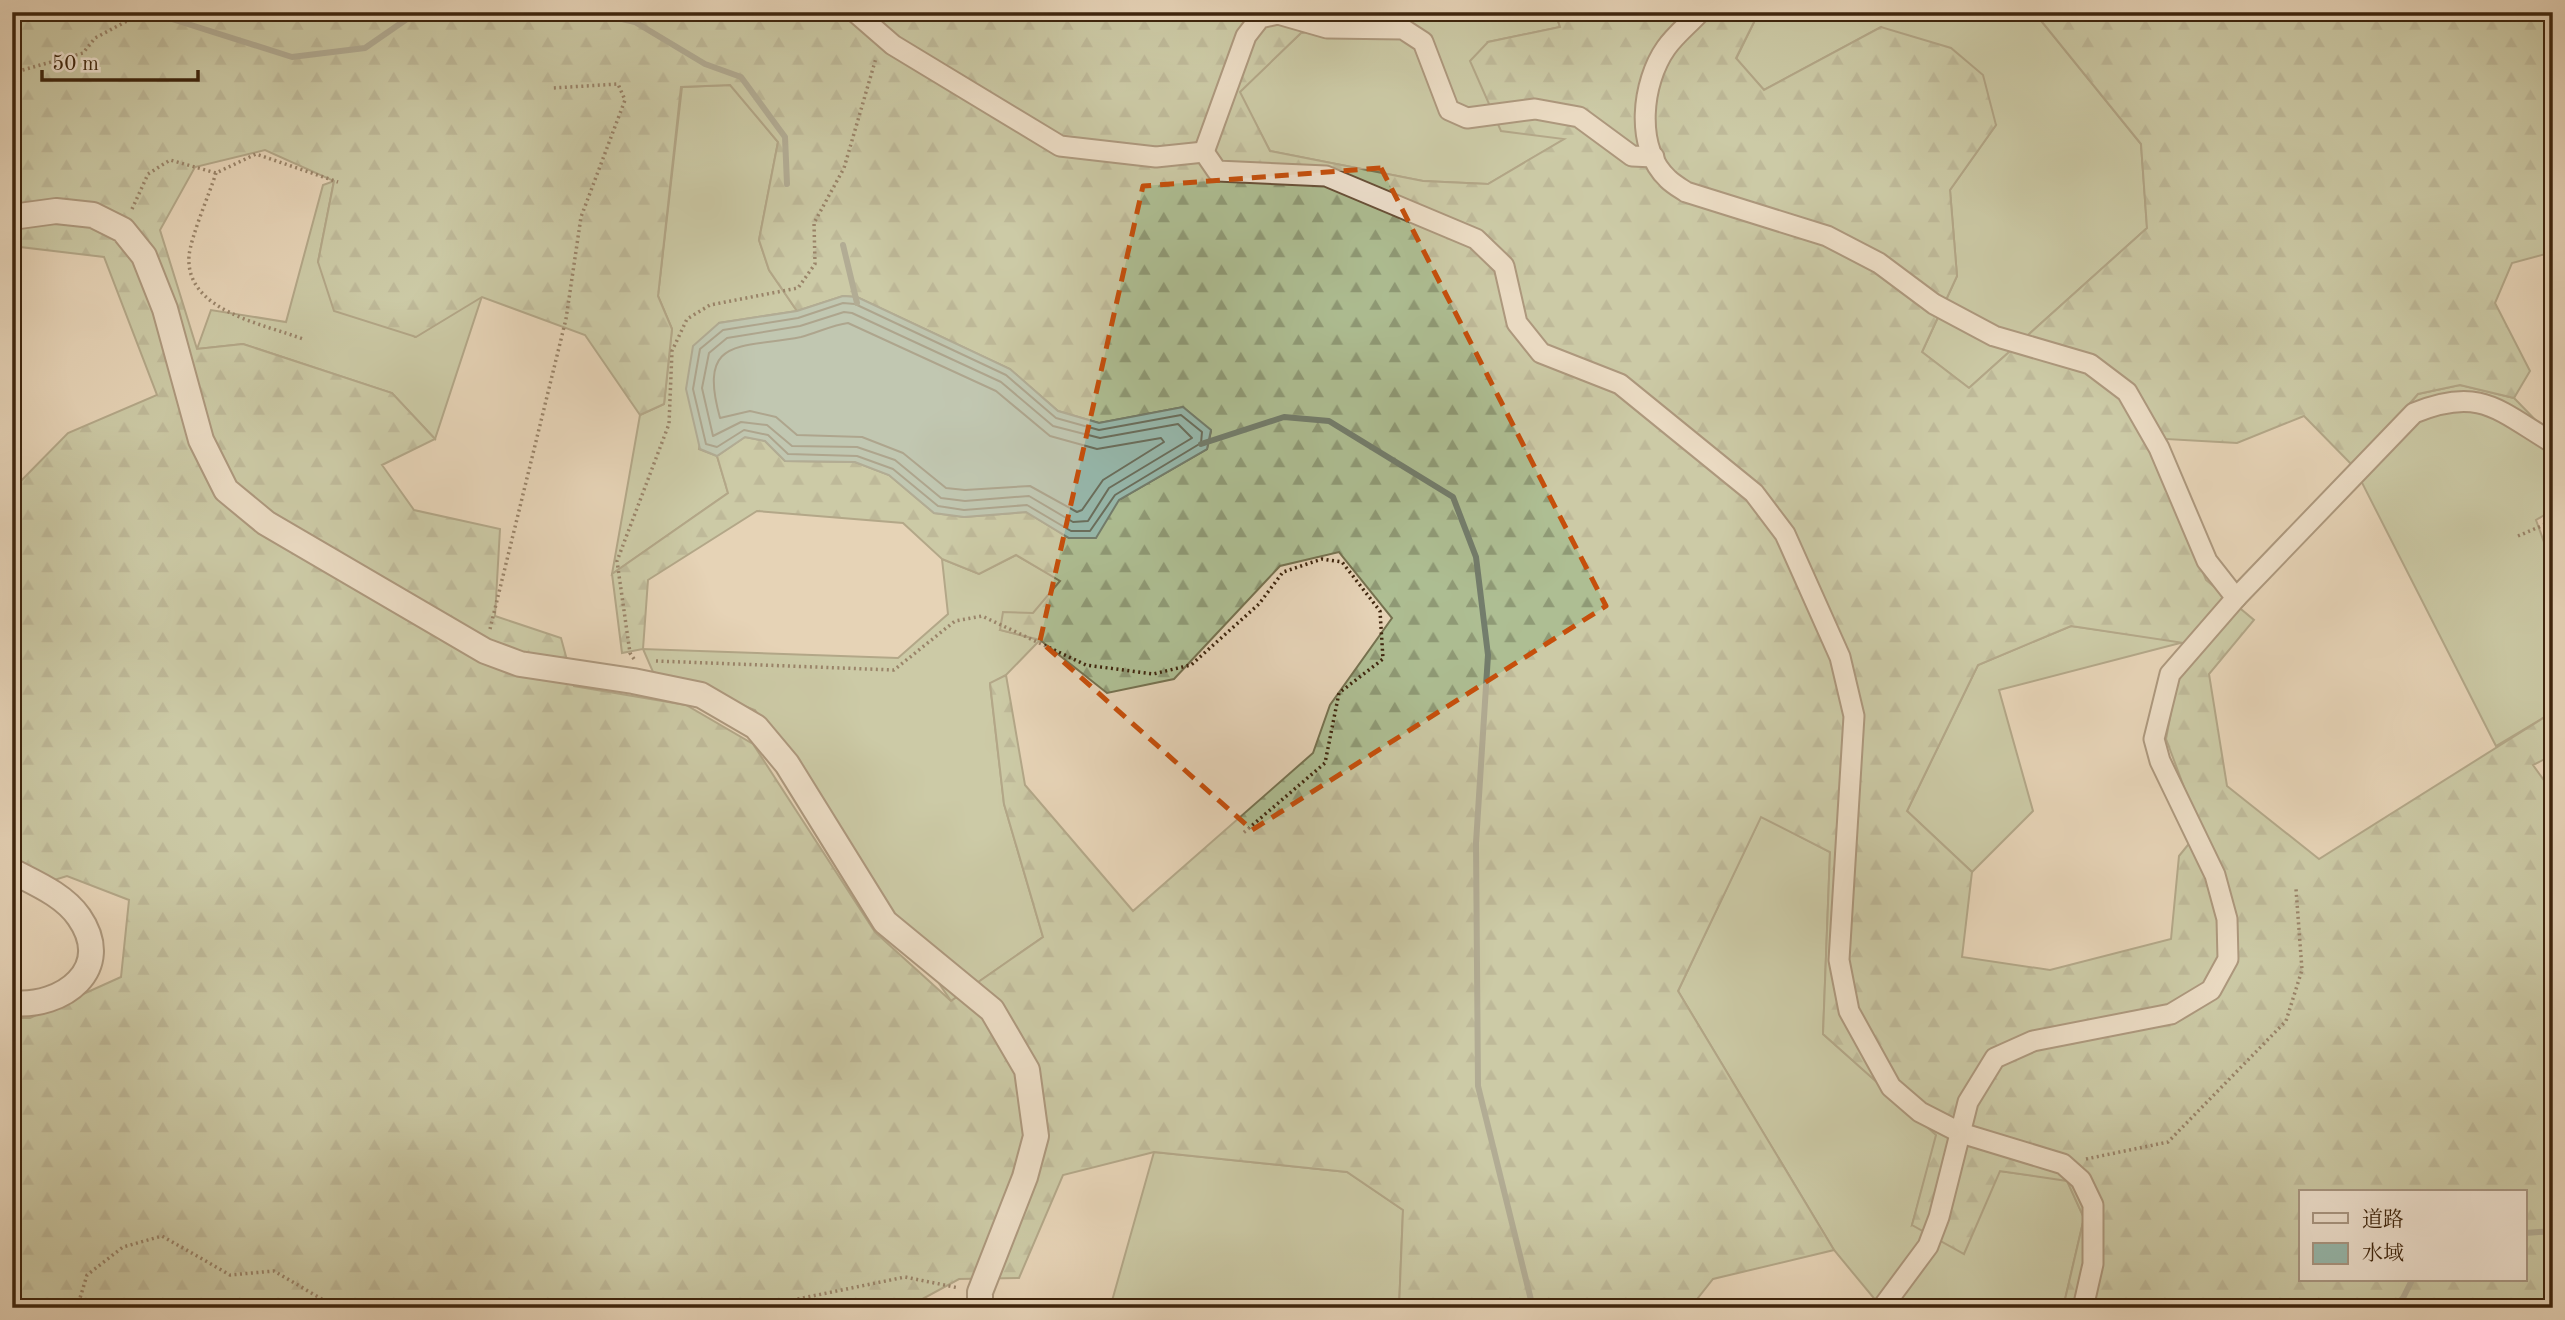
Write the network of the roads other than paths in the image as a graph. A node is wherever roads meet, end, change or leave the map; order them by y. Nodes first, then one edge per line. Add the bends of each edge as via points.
1 (1700, 12) edge
2 (858, 16) edge
3 (1204, 152) junction
4 (1654, 157) junction
5 (12, 216) edge
6 (2553, 443) edge
7 (2236, 598) junction
8 (12, 871) edge
9 (12, 1003) edge
10 (1961, 1133) junction
11 (980, 1300) edge
12 (1882, 1308) edge
13 (2082, 1308) edge

1 - 4 street via 1666,48 1647,86 1646,127
2 - 3 street via 893,45 1060,146 1156,157
3 - 4 street via 1246,36 1260,19 1278,14 1327,28 1403,29 1423,42 1449,110 1467,118 1535,109 1579,117 1632,156
3 - 10 street via 1217,171 1326,176 1476,239 1504,266 1517,323 1541,353 1620,384 1754,493 1785,534 1840,657 1854,716 1839,960 1849,1011 1891,1087 1920,1112
4 - 7 street via 1667,179 1686,192 1827,236 1879,263 1934,304 1994,336 2090,363 2127,392 2159,448 2207,561
5 - 11 street via 56,211 93,215 122,230 144,256 165,309 201,440 226,490 266,523 485,651 520,664 637,674 701,695 756,727 787,764 886,922 992,1010 1027,1070 1036,1136
6 - 7 street via 2484,401 2440,402 2414,413
7 - 10 street via 2170,674 2154,739 2160,761 2215,875 2227,919 2228,959 2210,990 2171,1014 2033,1041 1995,1058 1968,1102
8 - 9 street via 54,894 79,916 88,935 90,956 73,989 33,1005
10 - 12 street via 1928,1246
10 - 13 street via 2063,1164 2081,1180 2093,1205 2093,1264

